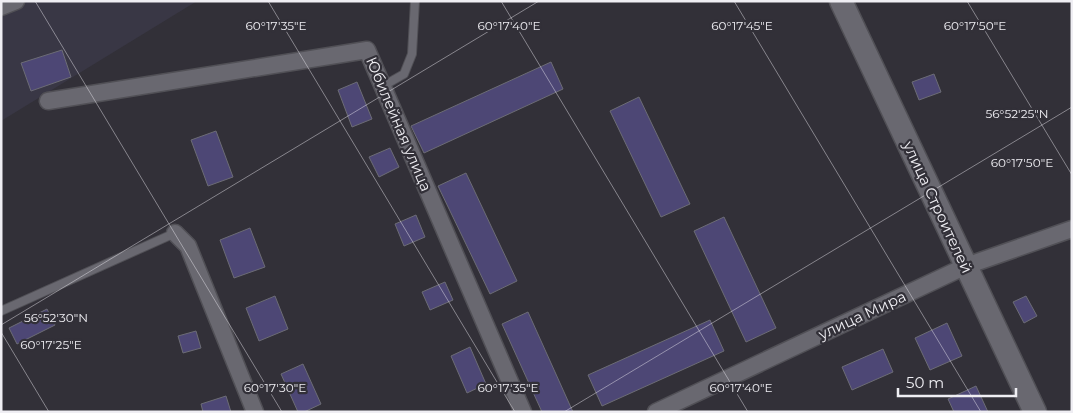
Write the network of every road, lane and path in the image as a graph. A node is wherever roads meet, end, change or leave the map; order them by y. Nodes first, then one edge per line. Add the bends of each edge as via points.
1 (16, 1) edge
2 (415, 1) edge
3 (841, 1) edge
4 (1, 7) edge
5 (382, 86) junction
6 (48, 101) dead end
7 (1072, 229) edge
8 (175, 233) joint
9 (966, 266) junction
10 (1, 311) edge
11 (254, 412) edge
12 (523, 412) edge
13 (656, 412) edge
14 (1035, 412) edge

1 - 4 street
2 - 5 lane via 412,54 404,74
3 - 9 street, улица Строителей
5 - 6 street, Юбилейная улица via 367,50
5 - 12 street, Юбилейная улица
7 - 9 street, улица Мира
8 - 10 lane
8 - 11 street via 188,246
9 - 13 street, улица Мира
9 - 14 street, улица Строителей

